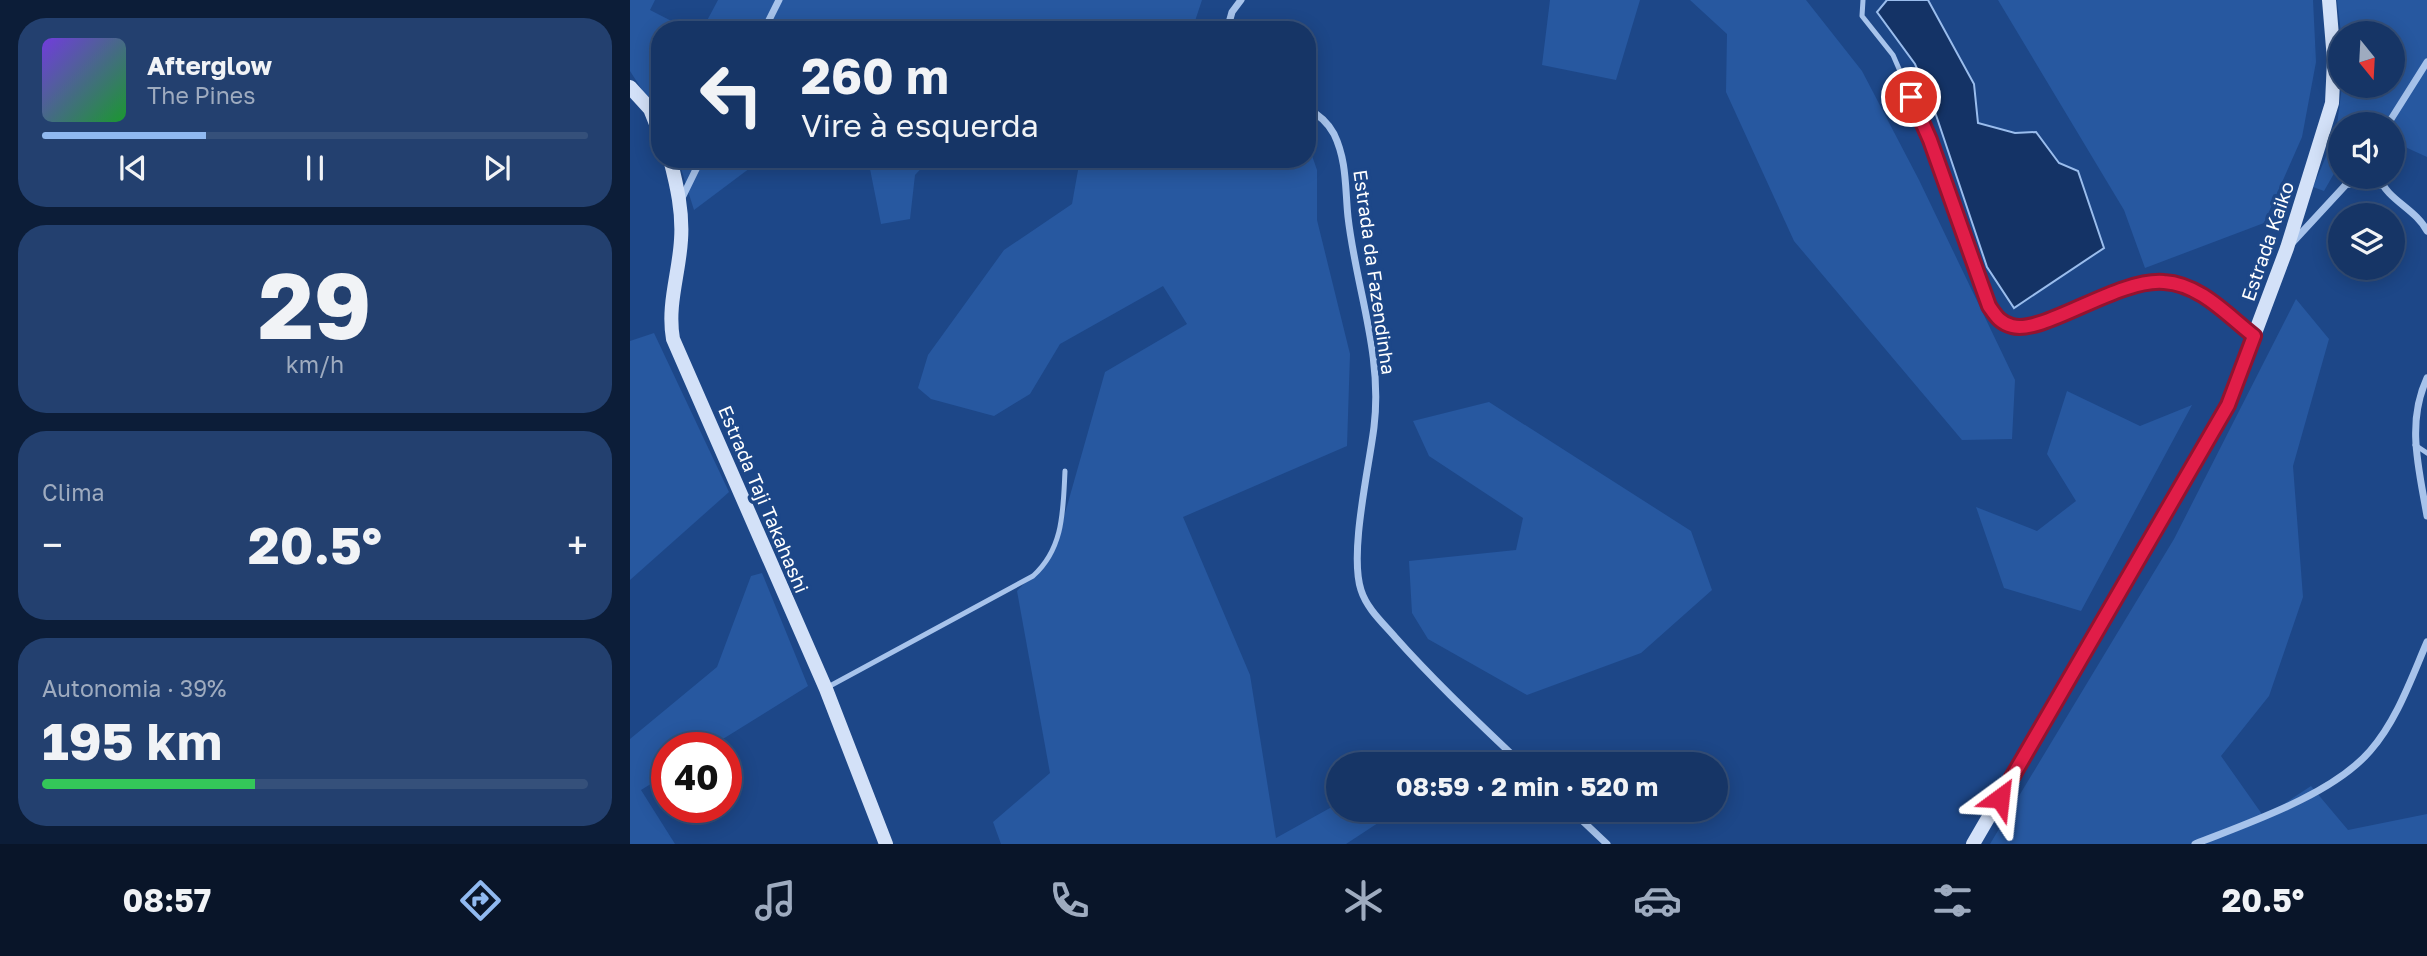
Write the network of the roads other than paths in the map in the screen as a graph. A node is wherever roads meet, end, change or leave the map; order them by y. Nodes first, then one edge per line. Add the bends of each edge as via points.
1 (779, 0) edge
2 (1241, 0) edge
3 (1863, 0) edge
4 (2329, 0) edge
5 (768, 21) edge
6 (1230, 21) edge
7 (2427, 62) edge
8 (630, 87) edge
9 (651, 112) edge
10 (2396, 112) edge
11 (1316, 116) edge
12 (672, 168) edge
13 (696, 168) edge
14 (2343, 189) edge
15 (2389, 189) edge
16 (680, 201) junction
17 (2427, 231) edge
18 (2287, 248) junction
19 (2254, 336) junction
20 (2427, 378) edge
21 (2415, 445) junction
22 (2427, 453) edge
23 (1065, 471) dead end
24 (2427, 516) edge
25 (2427, 642) edge
26 (826, 689) junction
27 (1510, 752) edge
28 (1584, 822) edge
29 (886, 844) edge
30 (1607, 844) edge
31 (1973, 844) edge
32 (2195, 844) edge

1 - 5 street
2 - 6 street
3 - 19 lane via 1862,16 1893,55 1930,140 1989,306 1999,320 2015,327 2038,324 2124,287 2164,282 2200,293
4 - 18 street, Estrada Kaiko via 2332,103
7 - 10 street
8 - 9 street
11 - 27 street, Estrada da Fazendinha via 1328,125 1346,173 1348,217 1373,348 1374,426 1358,546 1361,591 1371,610 1410,654
12 - 16 street, Estrada Taji Takahashi
13 - 16 street
14 - 18 street
15 - 17 street
16 - 26 street, Estrada Taji Takahashi via 681,240 671,313 674,338
18 - 19 street, Estrada Kaiko
19 - 31 street, Estrada Kaiko via 2228,405
20 - 21 street via 2415,419
21 - 22 lane
21 - 24 street
23 - 26 lane via 1056,544 1033,576
25 - 32 street via 2397,712 2370,751 2344,775 2299,800
26 - 29 street, Estrada Taji Takahashi
28 - 30 street

